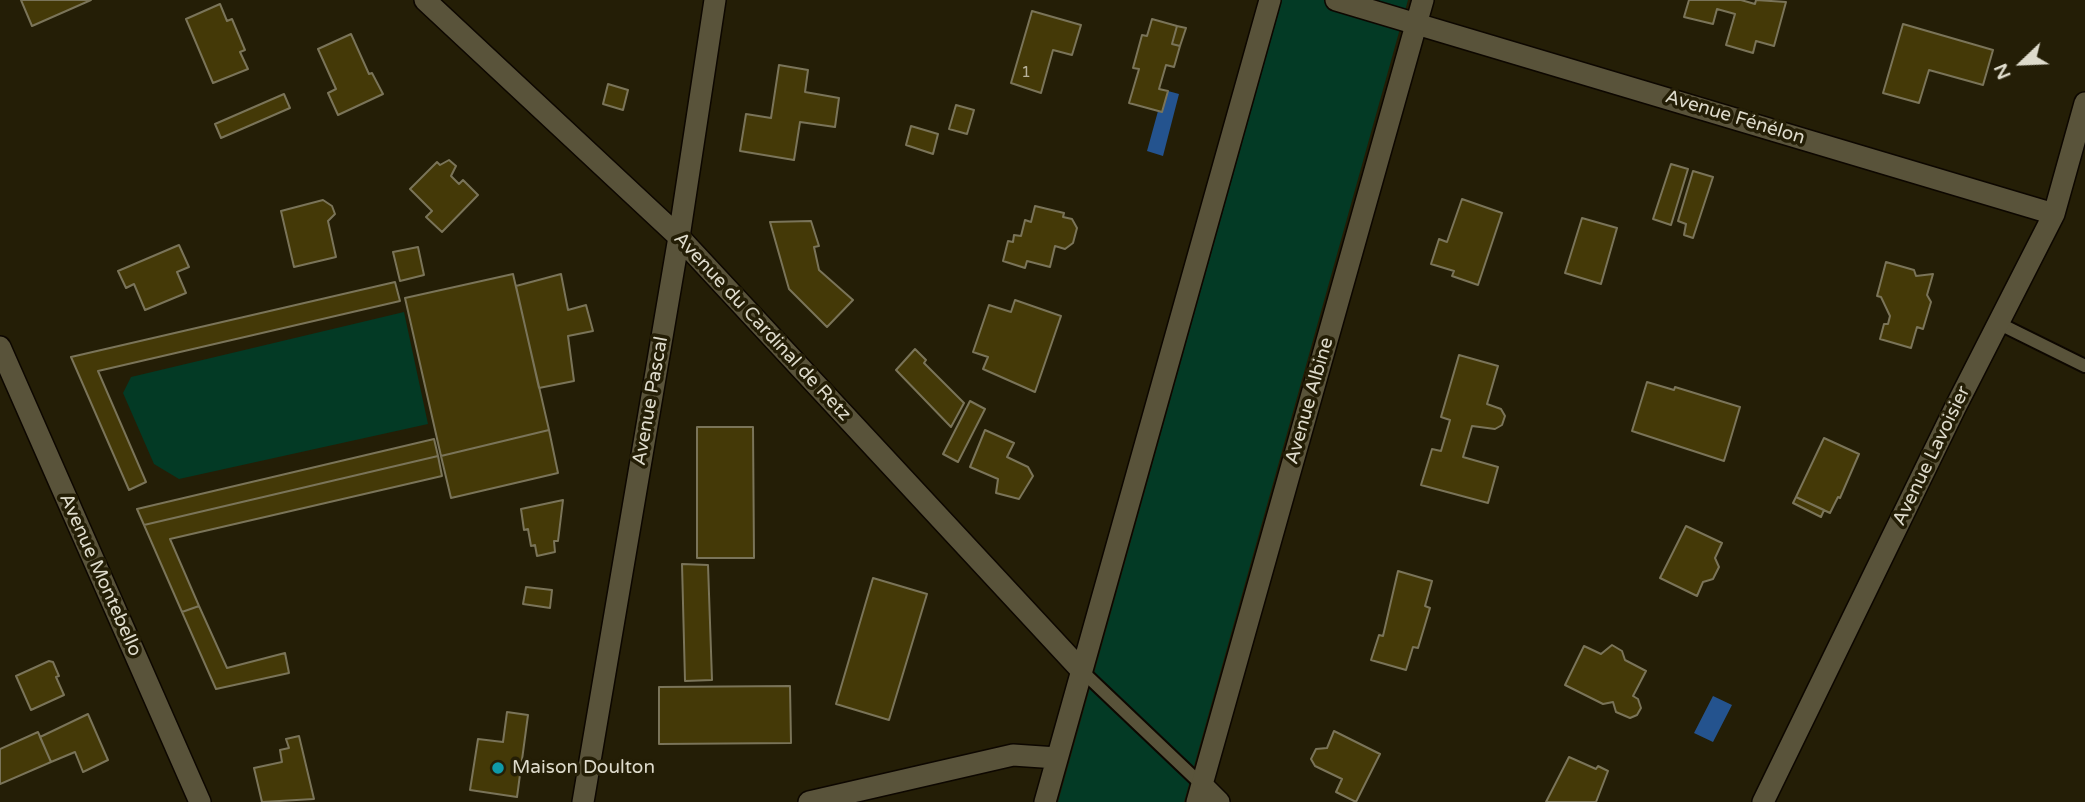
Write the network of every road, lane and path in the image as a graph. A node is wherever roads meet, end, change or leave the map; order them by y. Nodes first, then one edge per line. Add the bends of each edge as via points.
1 (425, 0) edge
2 (715, 0) edge
3 (1270, 0) edge
4 (1336, 0) edge
5 (1423, 0) edge
6 (1417, 22) junction
7 (2085, 103) edge
8 (2054, 214) junction
9 (679, 237) junction
10 (1998, 323) junction
11 (0, 347) edge
12 (2085, 366) edge
13 (1082, 671) junction
14 (1057, 758) junction
15 (1199, 793) edge
16 (200, 802) edge
17 (583, 802) edge
18 (809, 802) edge
19 (1045, 802) edge
20 (1219, 802) edge
21 (1763, 802) edge

1 - 9 street, Avenue du Cardinal de Retz
2 - 9 street, Avenue Pascal
3 - 13 street
4 - 6 street, Avenue Fénélon
5 - 6 street, Avenue Albine
6 - 8 street, Avenue Fénélon
6 - 15 street, Avenue Albine
7 - 8 street, Avenue Lavoisier
8 - 10 street, Avenue Lavoisier
9 - 13 street, Avenue du Cardinal de Retz
9 - 17 street, Avenue Pascal
10 - 12 lane
10 - 21 street, Avenue Lavoisier
11 - 16 street, Avenue Montebello
13 - 14 street
13 - 15 lane
14 - 18 street via 1013,755
14 - 19 street
15 - 20 street

